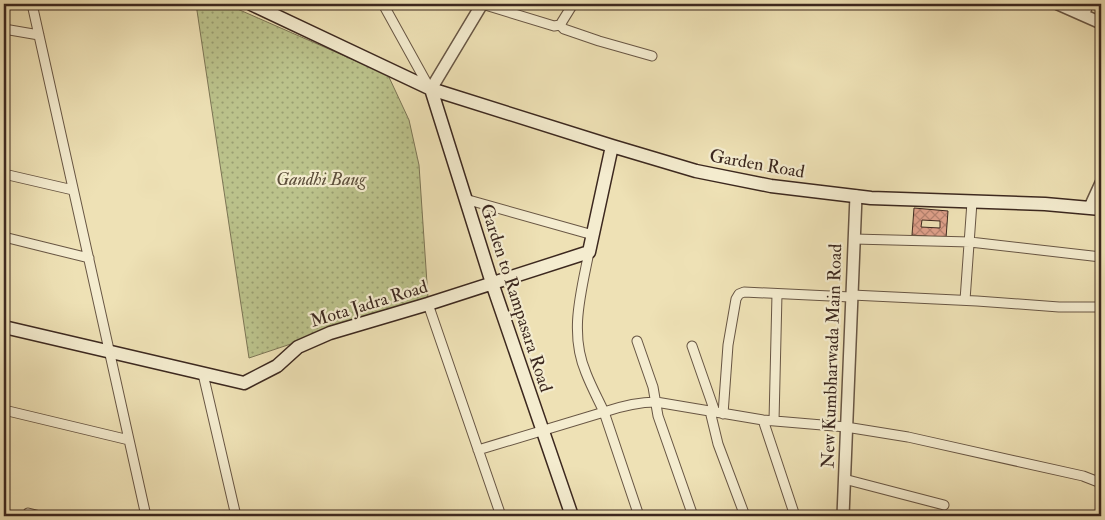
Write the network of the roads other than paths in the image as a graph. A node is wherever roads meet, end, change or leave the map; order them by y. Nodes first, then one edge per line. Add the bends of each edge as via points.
1 (32, 4) edge
2 (251, 4) edge
3 (383, 4) edge
4 (482, 4) edge
5 (573, 4) edge
6 (1058, 4) edge
7 (1089, 4) edge
8 (1084, 15) junction
9 (1101, 23) edge
10 (560, 25) junction
11 (4, 29) edge
12 (39, 36) junction
13 (652, 56) dead end
14 (430, 89) junction
15 (612, 146) junction
16 (4, 174) edge
17 (1101, 183) edge
18 (74, 190) junction
19 (856, 196) junction
20 (465, 199) junction
21 (972, 202) junction
22 (1096, 208) edge
23 (593, 236) junction
24 (4, 237) edge
25 (854, 239) junction
26 (970, 242) junction
27 (589, 252) junction
28 (1101, 257) edge
29 (89, 258) junction
30 (492, 284) junction
31 (777, 294) junction
32 (852, 296) junction
33 (966, 300) junction
34 (428, 304) junction
35 (1101, 307) edge
36 (4, 327) edge
37 (637, 341) dead end
38 (692, 346) dead end
39 (110, 352) junction
40 (203, 374) junction
41 (656, 402) junction
42 (4, 410) edge
43 (604, 412) junction
44 (716, 412) junction
45 (763, 420) junction
46 (774, 421) junction
47 (846, 427) junction
48 (542, 430) junction
49 (130, 440) junction
50 (478, 450) junction
51 (844, 479) junction
52 (1101, 483) edge
53 (944, 505) dead end
54 (28, 513) dead end
55 (40, 516) edge
56 (146, 516) edge
57 (236, 516) edge
58 (501, 516) edge
59 (572, 516) edge
60 (639, 516) edge
61 (693, 516) edge
62 (745, 516) edge
63 (795, 516) edge
64 (842, 516) edge

1 - 12 street
2 - 14 main road, Garden Road
3 - 14 street
4 - 10 street via 554,26
4 - 14 street
5 - 10 street
6 - 8 street
7 - 8 street
8 - 9 street
10 - 13 street via 599,41
11 - 12 street
12 - 18 street
14 - 15 main road, Garden Road
14 - 20 main road, Garden to Rampasara Road
15 - 19 main road, Garden Road via 740,181
15 - 23 main road
16 - 18 street
17 - 22 street
18 - 29 street
19 - 21 main road, Garden Road
19 - 25 street, New Kumbharwada Main Road
20 - 23 street
20 - 30 main road, Garden to Rampasara Road
21 - 22 main road, Garden Road
21 - 26 street
23 - 27 main road
24 - 29 street
25 - 26 street
25 - 32 street, New Kumbharwada Main Road
26 - 28 street
26 - 33 street
27 - 30 main road, Mota Jadra Road
27 - 43 street via 576,326 585,372
29 - 39 street
30 - 34 main road, Mota Jadra Road
30 - 48 main road, Garden to Rampasara Road
31 - 32 street
31 - 44 street via 744,292 737,296
31 - 46 street
32 - 33 street
32 - 47 street, New Kumbharwada Main Road
33 - 35 street
34 - 40 main road, Mota Jadra Road via 304,343 277,366 244,383
34 - 50 street
36 - 39 main road, Mota Jadra Road
37 - 41 street
38 - 44 street
39 - 40 main road, Mota Jadra Road
39 - 49 street
40 - 57 street
41 - 43 street via 633,403
41 - 44 street
41 - 61 street
42 - 49 street
43 - 48 street
43 - 60 street
44 - 45 street
44 - 62 street via 718,444
45 - 46 street
45 - 63 street
46 - 47 street
47 - 51 street, New Kumbharwada Main Road
47 - 52 street via 908,437 1083,476
48 - 50 street
48 - 59 main road, Garden to Rampasara Road
49 - 56 street
50 - 58 street
51 - 53 street
51 - 64 street, New Kumbharwada Main Road
54 - 55 street

